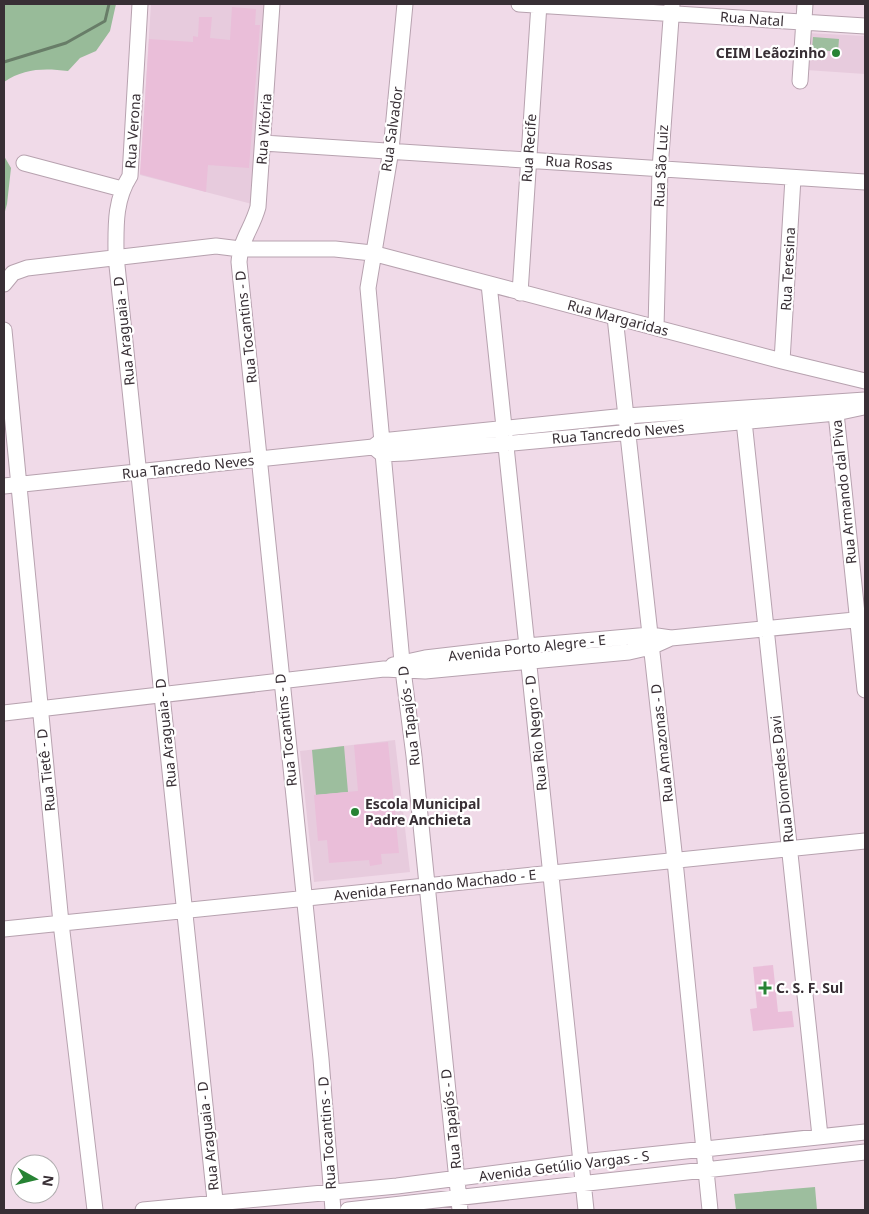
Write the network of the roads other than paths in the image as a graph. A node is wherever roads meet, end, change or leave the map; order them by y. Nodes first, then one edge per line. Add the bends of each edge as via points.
1 (140, 4) edge
2 (272, 4) edge
3 (405, 4) edge
4 (519, 4) edge
5 (539, 4) edge
6 (805, 4) edge
7 (671, 9) edge
8 (804, 22) junction
9 (865, 26) edge
10 (800, 81) dead end
11 (263, 143) junction
12 (391, 150) junction
13 (529, 160) junction
14 (24, 163) dead end
15 (660, 169) junction
16 (793, 178) junction
17 (865, 182) edge
18 (122, 189) junction
19 (240, 249) junction
20 (372, 253) junction
21 (116, 256) junction
22 (4, 282) edge
23 (489, 284) junction
24 (520, 292) junction
25 (615, 317) junction
26 (656, 328) junction
27 (4, 330) edge
28 (782, 361) junction
29 (862, 379) edge
30 (862, 402) edge
31 (836, 413) junction
32 (626, 416) junction
33 (744, 421) junction
34 (504, 428) junction
35 (627, 432) junction
36 (506, 444) junction
37 (379, 447) junction
38 (260, 459) junction
39 (139, 472) junction
40 (20, 484) junction
41 (4, 486) edge
42 (862, 620) edge
43 (766, 630) junction
44 (650, 641) junction
45 (528, 646) junction
46 (529, 662) junction
47 (403, 666) junction
48 (282, 681) junction
49 (865, 690) edge
50 (162, 695) junction
51 (39, 709) junction
52 (4, 713) edge
53 (865, 841) edge
54 (789, 849) junction
55 (675, 861) junction
56 (550, 874) junction
57 (427, 886) junction
58 (304, 898) junction
59 (185, 912) junction
60 (61, 923) junction
61 (4, 929) edge
62 (865, 1132) edge
63 (820, 1136) junction
64 (704, 1150) junction
65 (865, 1152) edge
66 (582, 1162) junction
67 (706, 1169) junction
68 (458, 1178) junction
69 (583, 1183) junction
70 (331, 1192) junction
71 (459, 1204) edge
72 (216, 1207) edge
73 (95, 1210) edge
74 (143, 1210) edge
75 (333, 1210) edge
76 (348, 1210) edge
77 (586, 1210) edge
78 (710, 1210) edge

1 - 18 street, Rua Verona via 130,176
2 - 11 street, Rua Vitória
3 - 12 street, Rua Salvador
4 - 5 street, Rua Natal
5 - 7 street, Rua Natal
5 - 13 street, Rua Recife
6 - 8 street
7 - 8 street, Rua Natal
7 - 15 street, Rua São Luiz
8 - 9 street, Rua Natal
8 - 10 street
11 - 12 street, Rua Rosas
11 - 19 street, Rua Vitória via 258,207
12 - 13 street, Rua Rosas
12 - 20 street, Rua Salvador
13 - 15 street, Rua Rosas
13 - 24 street, Rua Recife
14 - 18 street
15 - 16 street, Rua Rosas
15 - 26 street, Rua São Luiz
16 - 17 street, Rua Rosas
16 - 28 street, Rua Teresina
18 - 21 street, Rua Verona via 116,213
19 - 20 street, Rua Margaridas via 310,248
19 - 21 street, Rua Margaridas via 216,246
19 - 38 street, Rua Tocantins - D
20 - 23 street, Rua Margaridas
20 - 37 street, Rua Tapajós - D via 368,288
21 - 22 street, Rua Margaridas via 27,268 13,273
21 - 39 street, Rua Araguaia - D
23 - 24 street, Rua Margaridas
23 - 34 street, Rua Rio Negro - D
24 - 25 street, Rua Margaridas
25 - 26 street, Rua Margaridas
25 - 32 street, Rua Amazonas - D
26 - 28 street, Rua Margaridas
27 - 40 street, Rua Tietê - D
28 - 29 street, Rua Margaridas
29 - 30 street
30 - 31 street, Rua Tancredo Neves
30 - 32 street, Rua Tancredo Neves
31 - 33 street, Rua Tancredo Neves
31 - 42 street, Rua Armando dal Piva
32 - 34 street, Rua Tancredo Neves
32 - 35 street, Rua Amazonas - D
33 - 35 street, Rua Tancredo Neves
33 - 43 street, Rua Diomedes Davi
34 - 36 street, Rua Rio Negro - D
34 - 37 street, Rua Tancredo Neves
35 - 36 street, Rua Tancredo Neves
35 - 44 street, Rua Amazonas - D
36 - 37 street, Rua Tancredo Neves
36 - 45 street, Rua Rio Negro - D
37 - 38 street, Rua Tancredo Neves
37 - 47 street, Rua Tapajós - D
38 - 39 street, Rua Tancredo Neves
38 - 48 street, Rua Tocantins - D
39 - 40 street, Rua Tancredo Neves
39 - 50 street, Rua Araguaia - D
40 - 41 street, Rua Tancredo Neves
40 - 51 street, Rua Tietê - D
42 - 43 street, Avenida Porto Alegre - E
42 - 49 street, Rua Armando dal Piva
43 - 44 street, Avenida Porto Alegre - E
43 - 54 street, Rua Diomedes Davi
44 - 45 street, Avenida Porto Alegre - E
44 - 46 street, Avenida Porto Alegre - E via 629,652
44 - 55 street, Rua Amazonas - D
45 - 46 street, Rua Rio Negro - D
45 - 47 street, Avenida Porto Alegre - E
46 - 47 street, Avenida Porto Alegre - E
46 - 56 street, Rua Rio Negro - D
47 - 48 street, Avenida Porto Alegre - E
47 - 57 street, Rua Tapajós - D
48 - 50 street, Avenida Porto Alegre - E
48 - 58 street, Rua Tocantins - D
50 - 51 street, Avenida Porto Alegre - E
50 - 59 street, Rua Araguaia - D
51 - 52 street, Avenida Porto Alegre - E
51 - 60 street, Rua Tietê - D
53 - 54 street, Avenida Fernando Machado - E
54 - 55 street, Avenida Fernando Machado - E
54 - 63 street, Rua Diomedes Davi
55 - 56 street, Avenida Fernando Machado - E
55 - 64 street, Rua Amazonas - D
56 - 57 street, Avenida Fernando Machado - E
56 - 66 street, Rua Rio Negro - D
57 - 58 street, Avenida Fernando Machado - E
57 - 68 street, Rua Tapajós - D
58 - 59 street, Avenida Fernando Machado - E
58 - 70 street, Rua Tocantins - D
59 - 60 street, Avenida Fernando Machado - E
59 - 72 street, Rua Araguaia - D
60 - 61 street, Avenida Fernando Machado - E
60 - 73 street, Rua Tietê - D
62 - 63 street, Avenida Getúlio Vargas - S
63 - 64 street, Avenida Getúlio Vargas - S
64 - 66 street, Avenida Getúlio Vargas - S
64 - 67 street, Rua Amazonas - D
65 - 67 street, Avenida Getúlio Vargas - S
66 - 68 street, Avenida Getúlio Vargas - S
66 - 69 street, Rua Rio Negro - D
67 - 69 street, Avenida Getúlio Vargas - S
67 - 78 street, Rua Amazonas - D
68 - 70 street, Avenida Getúlio Vargas - S
68 - 71 street, Rua Tapajós - D
69 - 71 street, Avenida Getúlio Vargas - S
69 - 77 street, Rua Rio Negro - D
70 - 72 street, Avenida Getúlio Vargas - S
70 - 75 street, Rua Tocantins - D
71 - 76 street, Avenida Getúlio Vargas - S
72 - 74 street, Avenida Getúlio Vargas - S

